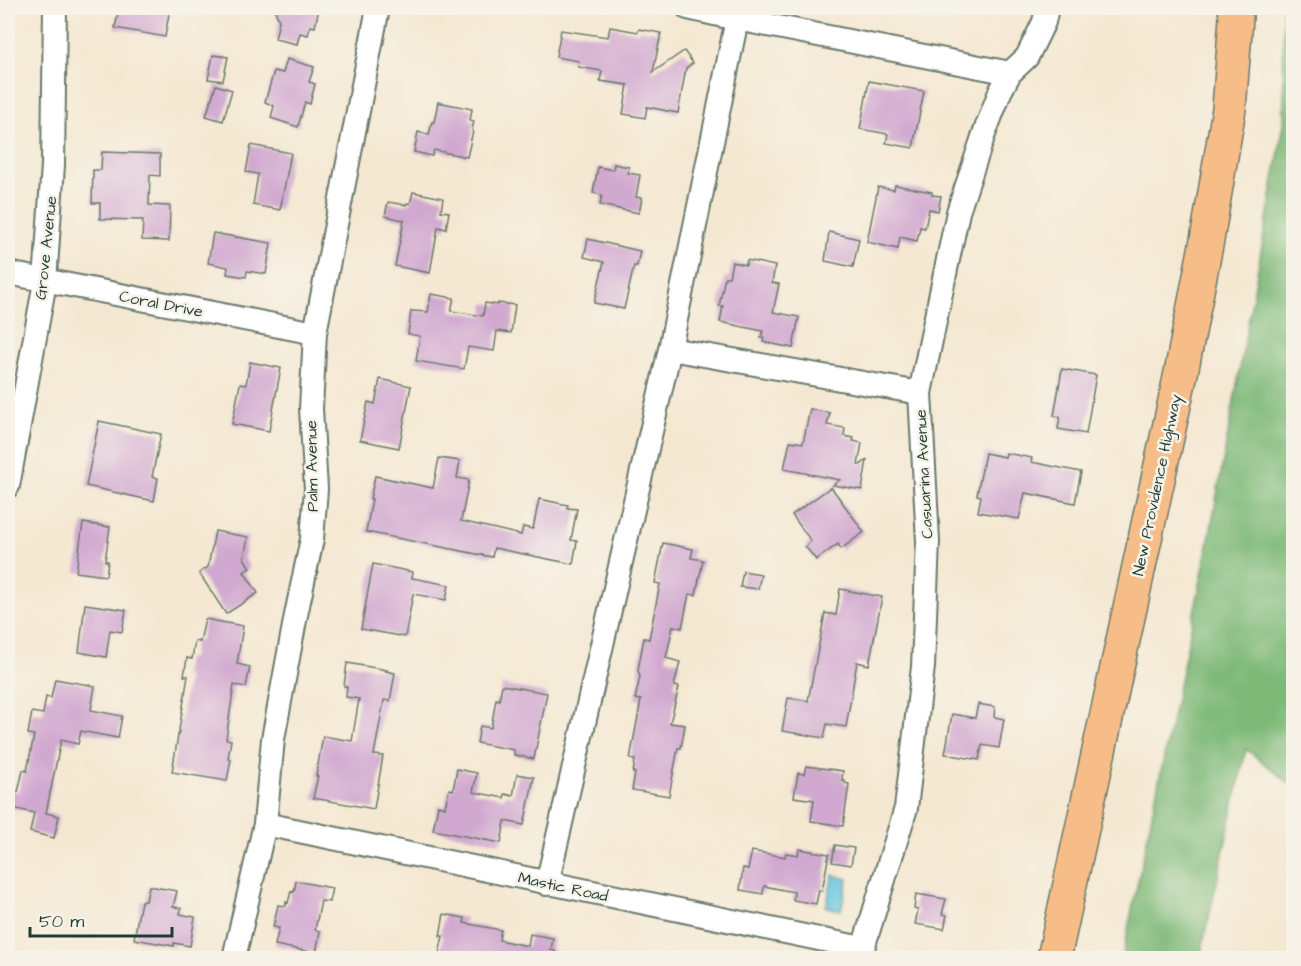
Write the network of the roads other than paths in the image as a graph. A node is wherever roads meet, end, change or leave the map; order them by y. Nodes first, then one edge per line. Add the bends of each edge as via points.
1 (55, 8) edge
2 (378, 8) edge
3 (688, 8) edge
4 (1047, 8) edge
5 (1235, 8) edge
6 (737, 18) junction
7 (1010, 73) junction
8 (8, 273) edge
9 (45, 282) junction
10 (315, 333) junction
11 (670, 349) junction
12 (920, 393) junction
13 (8, 486) edge
14 (265, 825) junction
15 (547, 884) junction
16 (861, 953) edge
17 (234, 958) edge
18 (1054, 958) edge

1 - 9 street, Grove Avenue via 53,165
2 - 10 street, Palm Avenue
3 - 6 street
4 - 7 street, Casuarina Avenue via 1027,57
5 - 18 highway, New Providence Highway via 1229,109 1203,262
6 - 7 street
6 - 11 street
7 - 12 street, Casuarina Avenue via 958,212
8 - 9 street, Coral Drive
9 - 10 street, Coral Drive
9 - 13 street, Grove Avenue
10 - 14 street, Palm Avenue via 311,409 316,489 312,539 273,739
11 - 12 street
11 - 15 street
12 - 16 street, Casuarina Avenue via 928,541 923,667 906,808
14 - 15 street, Mastic Road
14 - 17 street, Palm Avenue
15 - 16 street, Mastic Road

